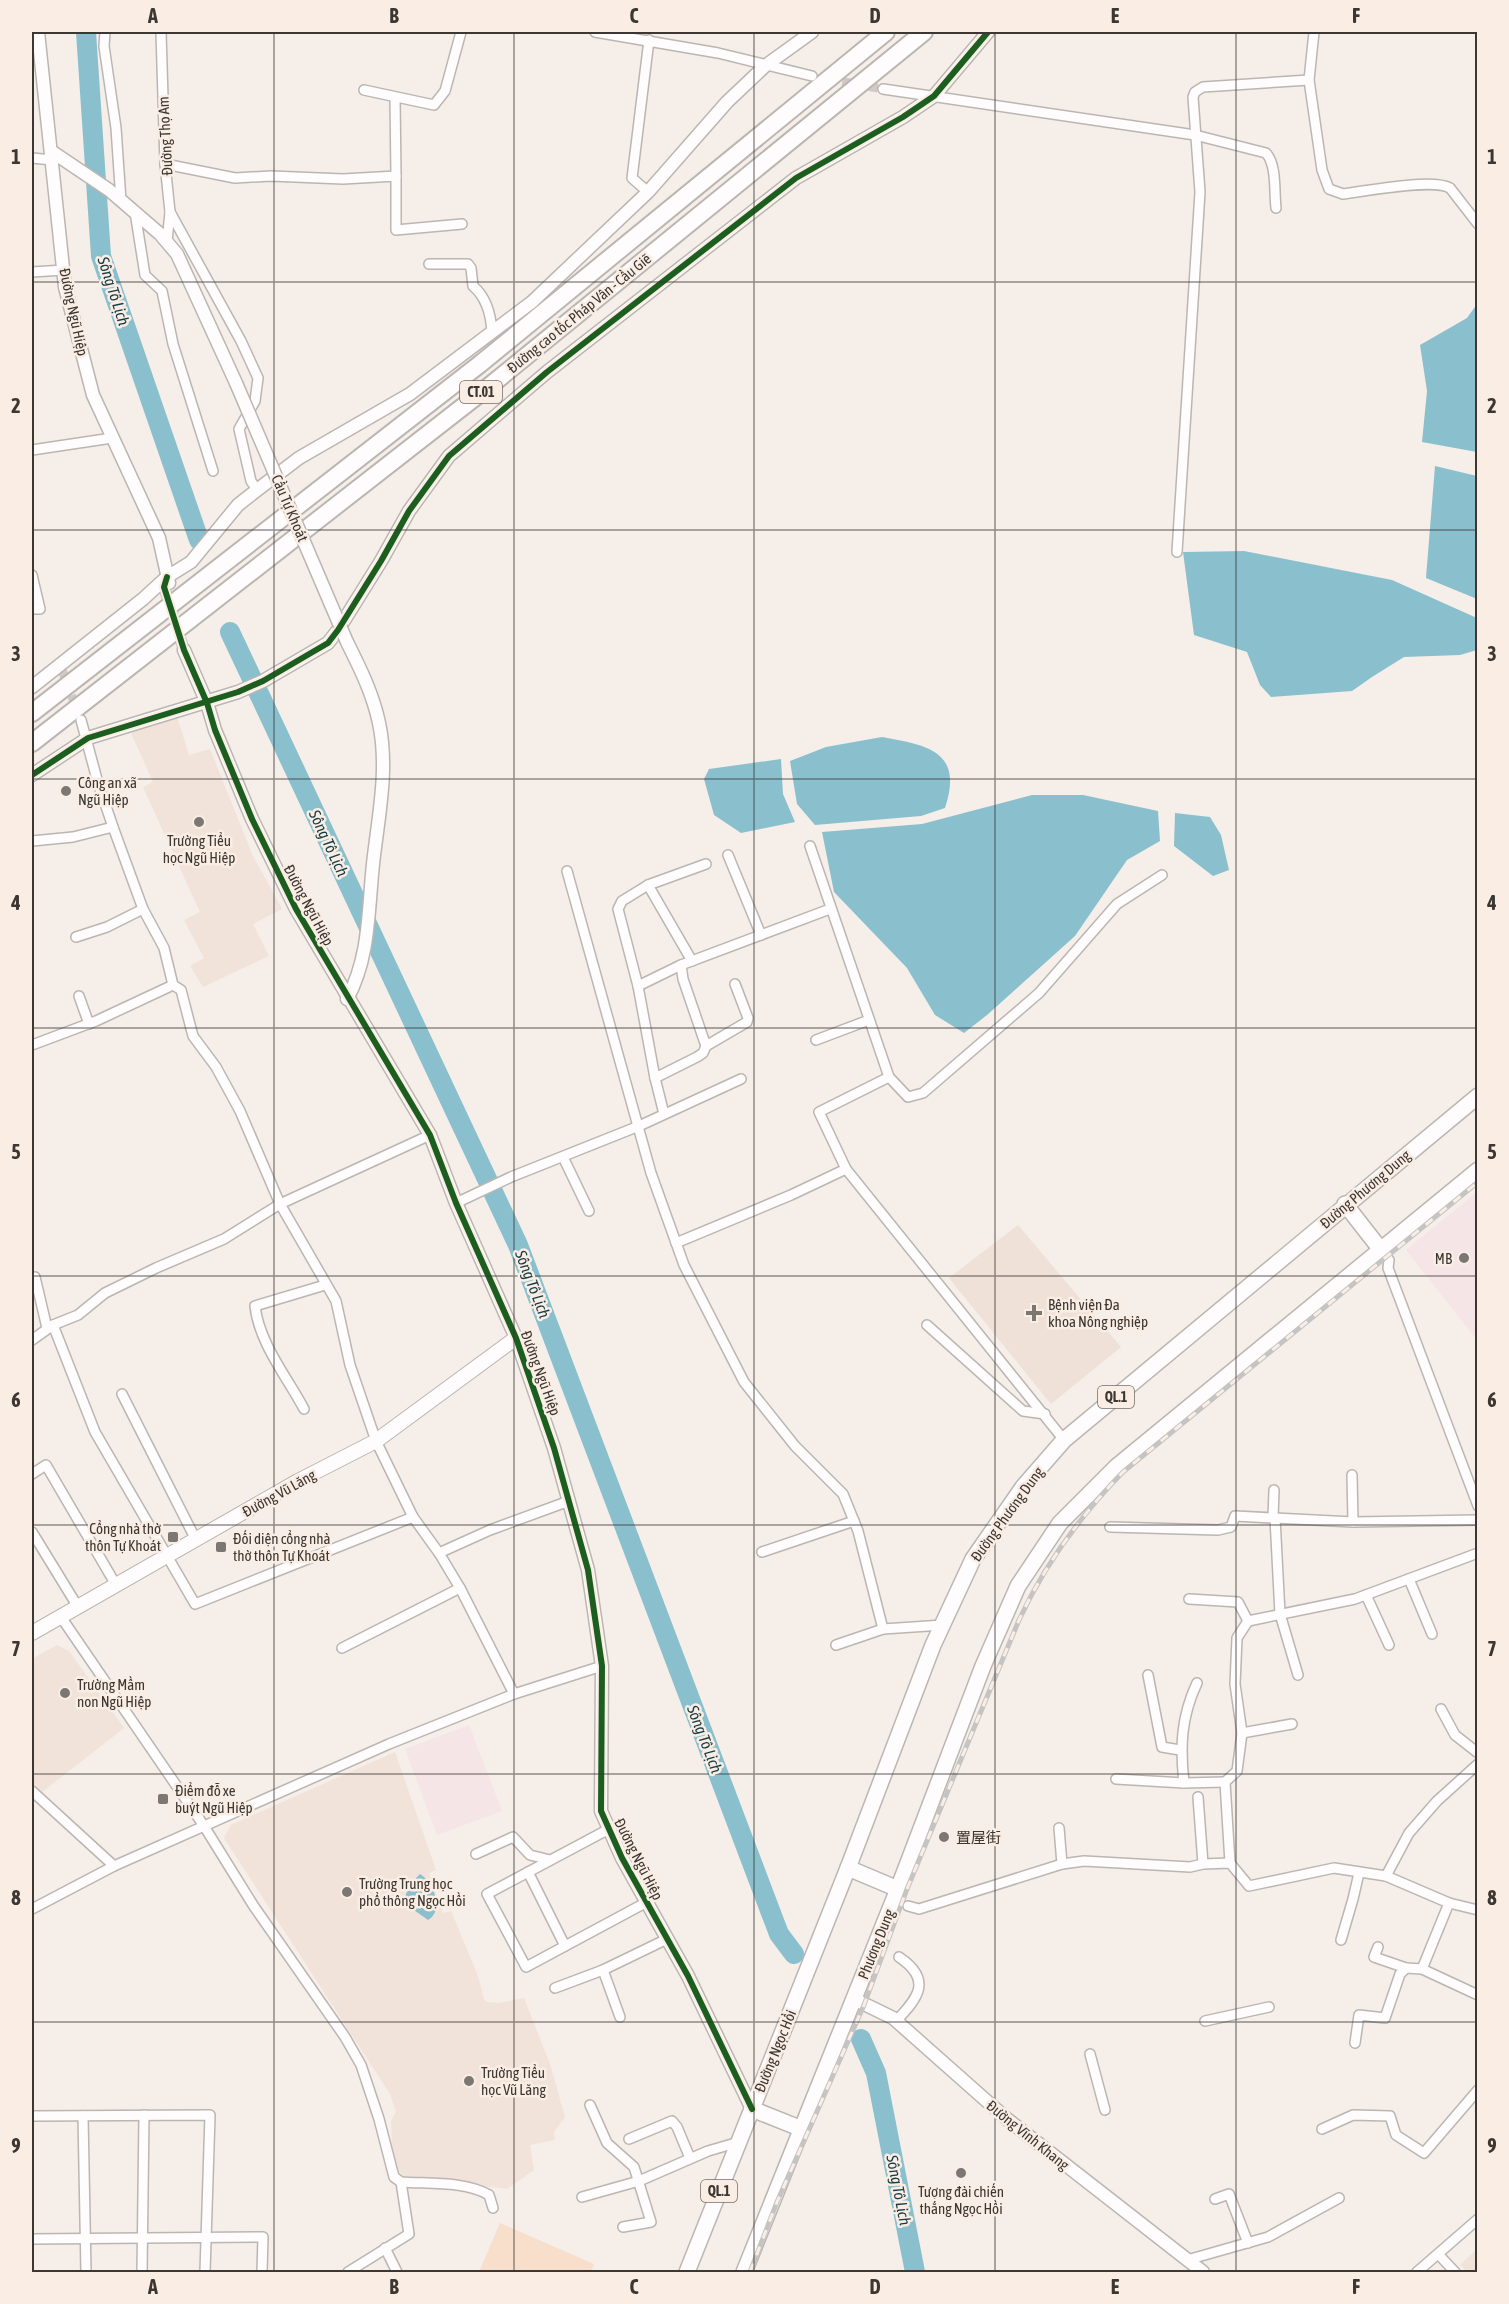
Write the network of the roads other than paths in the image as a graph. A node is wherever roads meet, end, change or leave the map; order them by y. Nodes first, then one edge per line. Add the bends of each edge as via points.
1 (38, 32) edge
2 (105, 32) edge
3 (161, 32) edge
4 (461, 32) edge
5 (595, 32) edge
6 (812, 32) edge
7 (886, 32) edge
8 (924, 32) edge
9 (988, 32) edge
10 (1314, 32) edge
11 (654, 37) edge
12 (765, 66) junction
13 (812, 76) dead end
14 (1309, 80) junction
15 (364, 90) dead end
16 (883, 90) tunnel mouth
17 (934, 96) junction
18 (395, 97) junction
19 (1195, 135) junction
20 (52, 155) junction
21 (32, 158) edge
22 (165, 164) junction
23 (396, 176) junction
24 (648, 192) junction
25 (121, 201) junction
26 (1276, 208) dead end
27 (135, 212) junction
28 (170, 212) junction
29 (462, 224) dead end
30 (1478, 224) edge
31 (166, 241) junction
32 (429, 264) dead end
33 (64, 270) junction
34 (32, 272) edge
35 (492, 332) junction
36 (112, 438) junction
37 (32, 450) edge
38 (213, 471) dead end
39 (257, 490) junction
40 (1177, 552) dead end
41 (32, 575) edge
42 (167, 583) junction
43 (32, 609) edge
44 (187, 648) tunnel mouth
45 (32, 687) edge
46 (207, 703) junction
47 (32, 713) edge
48 (81, 720) tunnel mouth
49 (88, 738) junction
50 (32, 743) edge
51 (32, 776) edge
52 (113, 827) junction
53 (32, 841) edge
54 (810, 846) dead end
55 (728, 855) dead end
56 (706, 864) dead end
57 (567, 871) dead end
58 (1162, 875) dead end
59 (648, 885) junction
60 (143, 909) junction
61 (830, 909) junction
62 (760, 935) junction
63 (76, 937) dead end
64 (692, 961) junction
65 (681, 966) junction
66 (735, 984) dead end
67 (173, 985) junction
68 (638, 986) junction
69 (79, 996) dead end
70 (347, 999) junction
71 (869, 1020) junction
72 (89, 1024) junction
73 (816, 1040) dead end
74 (32, 1045) edge
75 (706, 1046) junction
76 (889, 1077) junction
77 (655, 1078) junction
78 (741, 1079) dead end
79 (1478, 1096) edge
80 (664, 1114) junction
81 (639, 1126) junction
82 (430, 1135) junction
83 (563, 1157) junction
84 (846, 1169) junction
85 (1478, 1170) edge
86 (456, 1203) junction
87 (280, 1204) junction
88 (1346, 1204) junction
89 (589, 1211) dead end
90 (676, 1243) junction
91 (1381, 1250) junction
92 (34, 1277) dead end
93 (325, 1285) junction
94 (927, 1325) dead end
95 (50, 1326) junction
96 (516, 1338) junction
97 (32, 1340) edge
98 (122, 1394) dead end
99 (304, 1409) dead end
100 (1045, 1414) junction
101 (1064, 1440) junction
102 (376, 1441) junction
103 (32, 1474) edge
104 (1352, 1475) dead end
105 (1274, 1490) dead end
106 (569, 1501) junction
107 (1478, 1506) edge
108 (413, 1517) junction
109 (1274, 1518) junction
110 (1478, 1520) edge
111 (854, 1521) junction
112 (1353, 1522) junction
113 (1110, 1527) dead end
114 (32, 1532) edge
115 (195, 1540) junction
116 (762, 1552) dead end
117 (439, 1553) junction
118 (1478, 1553) edge
119 (167, 1558) junction
120 (1409, 1579) junction
121 (116, 1585) junction
122 (460, 1588) junction
123 (1366, 1595) junction
124 (1189, 1599) dead end
125 (78, 1607) junction
126 (1280, 1614) junction
127 (61, 1617) junction
128 (1248, 1621) junction
129 (943, 1625) junction
130 (33, 1629) edge
131 (883, 1629) junction
132 (1432, 1634) dead end
133 (836, 1645) dead end
134 (1389, 1645) dead end
135 (342, 1648) dead end
136 (602, 1666) junction
137 (1148, 1675) dead end
138 (1298, 1675) dead end
139 (1197, 1683) dead end
140 (514, 1694) junction
141 (1441, 1709) dead end
142 (1292, 1724) dead end
143 (1242, 1733) junction
144 (1180, 1750) junction
145 (1478, 1754) edge
146 (1478, 1764) edge
147 (1116, 1779) dead end
148 (1226, 1782) junction
149 (1184, 1783) junction
150 (32, 1791) edge
151 (1198, 1797) dead end
152 (204, 1826) junction
153 (1059, 1828) dead end
154 (609, 1829) junction
155 (476, 1854) dead end
156 (550, 1860) junction
157 (1230, 1863) junction
158 (1062, 1864) junction
159 (1203, 1864) junction
160 (114, 1866) junction
161 (848, 1868) junction
162 (528, 1872) junction
163 (1359, 1873) junction
164 (1386, 1876) junction
165 (898, 1889) junction
166 (646, 1902) junction
167 (1449, 1902) junction
168 (908, 1906) dead end
169 (32, 1909) edge
170 (1478, 1910) edge
171 (667, 1939) junction
172 (1341, 1940) dead end
173 (566, 1946) junction
174 (1378, 1947) dead end
175 (899, 1958) dead end
176 (1406, 1968) junction
177 (1422, 1969) junction
178 (603, 1970) junction
179 (555, 1988) dead end
180 (1478, 1995) edge
181 (797, 1996) joint
182 (854, 1999) junction
183 (1269, 2007) dead end
184 (620, 2017) dead end
185 (896, 2021) junction
186 (1205, 2021) dead end
187 (1355, 2043) dead end
188 (1090, 2054) dead end
189 (1478, 2090) edge
190 (590, 2105) dead end
191 (752, 2109) junction
192 (1105, 2110) dead end
193 (144, 2115) junction
194 (32, 2116) edge
195 (83, 2116) junction
196 (802, 2129) junction
197 (1322, 2129) dead end
198 (629, 2139) dead end
199 (739, 2142) junction
200 (690, 2158) junction
201 (640, 2180) junction
202 (401, 2182) junction
203 (582, 2197) dead end
204 (1340, 2198) dead end
205 (1215, 2199) dead end
206 (493, 2208) dead end
207 (1478, 2219) edge
208 (623, 2227) dead end
209 (206, 2237) junction
210 (85, 2238) junction
211 (141, 2238) junction
212 (32, 2239) edge
213 (1248, 2243) junction
214 (385, 2248) junction
215 (1438, 2254) junction
216 (1187, 2260) junction
217 (86, 2272) edge
218 (142, 2272) edge
219 (205, 2272) edge
220 (262, 2272) edge
221 (348, 2272) edge
222 (397, 2272) edge
223 (687, 2272) edge
224 (744, 2272) edge
225 (1203, 2272) edge
226 (1417, 2272) edge
227 (1455, 2272) edge

1 - 20 street, Đường Ngũ Hiệp
2 - 25 street
3 - 22 street, Đường Thọ Am
4 - 18 street via 445,91 434,105
5 - 11 street
6 - 12 street
7 - 47 highway, Đường cao tốc Pháp Vân - Cầu Giẽ / CT.01 via 480,364
8 - 50 highway, Đường cao tốc Pháp Vân - Cầu Giẽ / CT.01 via 492,384
9 - 17 street
10 - 14 street
11 - 12 street
11 - 24 street via 632,178
12 - 13 street
12 - 24 street via 727,102
14 - 19 street via 1198,89 1193,97
14 - 30 street via 1322,170 1329,189 1343,194 1444,184
15 - 18 street
16 - 17 street
17 - 19 street
17 - 46 street via 796,178 547,372 449,456 409,511 328,643 263,681
18 - 23 street
19 - 26 street via 1266,153 1272,167
19 - 40 street via 1200,192
20 - 21 street
20 - 25 street, Cầu Tự Khoát
20 - 33 street, Đường Ngũ Hiệp
22 - 23 street via 236,178 343,180
22 - 28 street, Đường Thọ Am
23 - 29 street via 396,230
24 - 35 street via 532,302
25 - 27 street, Cầu Tự Khoát
27 - 31 street, Cầu Tự Khoát
27 - 38 street via 145,275 162,291 173,344
28 - 31 street, Đường Thọ Am
28 - 39 street via 258,378 255,401 239,429 251,481
31 - 70 street, Cầu Tự Khoát, bridge via 177,254 236,383 369,686 379,723 384,757 367,931 358,977
32 - 35 street via 468,264 473,286 486,305
33 - 34 street
33 - 36 street, Đường Ngũ Hiệp via 93,395
35 - 39 street via 410,394 299,458
36 - 37 street
36 - 42 street, Đường Ngũ Hiệp via 159,538
39 - 42 street via 238,505 191,562
41 - 43 street via 40,609
42 - 45 street
44 - 46 street, Đường Ngũ Hiệp
46 - 49 street
46 - 70 street, Đường Ngũ Hiệp via 252,819 296,909
48 - 49 street
49 - 51 street
49 - 52 street
52 - 53 street via 73,837
52 - 60 street
54 - 61 street
55 - 62 street
56 - 59 street
57 - 81 street
58 - 76 street via 1117,904 1039,993 923,1094 908,1097
59 - 64 street
59 - 68 street via 622,901 618,909
60 - 63 street
60 - 67 street via 164,948
61 - 62 street
61 - 71 street
62 - 64 street
64 - 65 street
65 - 68 street
65 - 75 street
66 - 75 street via 747,1022
67 - 72 street
67 - 87 street via 181,990 193,1036 240,1110
68 - 77 street
69 - 72 street
70 - 82 street, Đường Ngũ Hiệp
71 - 73 street
71 - 76 street
72 - 74 street
75 - 77 street via 697,1057
76 - 84 street via 819,1112
77 - 80 street
78 - 80 street
79 - 88 highway, Đường Phương Dung / QL.1
80 - 81 street
81 - 83 street
81 - 90 street
82 - 86 street, Đường Ngũ Hiệp
82 - 87 street
83 - 86 street
83 - 89 street
84 - 90 street
84 - 100 street
85 - 91 highway
86 - 96 street, Đường Ngũ Hiệp
87 - 93 street
87 - 95 street via 224,1239 105,1293 78,1315
88 - 91 highway
88 - 101 highway, Đường Phương Dung / QL.1
90 - 111 street via 744,1382 795,1446 843,1494
91 - 107 street via 1389,1260 1388,1268
91 - 165 highway via 1116,1467 1060,1523 1018,1586 983,1666
92 - 95 street
93 - 99 street via 255,1306 270,1353
93 - 102 street via 336,1301 350,1365
94 - 100 street via 1023,1411
95 - 97 street
95 - 119 street via 95,1432
96 - 102 main road, Đường Vũ Lăng
96 - 106 street, Đường Ngũ Hiệp
98 - 115 street
100 - 101 street
101 - 129 highway, Đường Phương Dung / QL.1 via 1023,1487 973,1559
102 - 108 street
102 - 115 main road, Đường Vũ Lăng
103 - 121 street via 46,1465
104 - 112 street
105 - 109 street
106 - 117 street
106 - 136 street, Đường Ngũ Hiệp via 588,1570
108 - 117 street
108 - 119 street via 195,1604
109 - 112 street
109 - 113 street via 1235,1516 1231,1527 1218,1530
109 - 126 street
110 - 112 street
111 - 116 street
111 - 131 street
114 - 125 street
115 - 119 main road, Đường Vũ Lăng
117 - 122 street
118 - 120 street
119 - 121 main road, Đường Vũ Lăng
120 - 123 street
120 - 132 street
121 - 125 main road, Đường Vũ Lăng
122 - 135 street
122 - 140 street
123 - 126 street
123 - 134 street
124 - 128 street via 1238,1602
125 - 127 main road, Đường Vũ Lăng
126 - 128 street
126 - 138 street
127 - 130 main road, Đường Vũ Lăng
127 - 152 street
128 - 143 street via 1238,1638 1235,1684
129 - 131 street
129 - 161 highway, Đường Phương Dung / QL.1
131 - 133 street
136 - 140 street
136 - 154 street, Đường Ngũ Hiệp via 601,1811
137 - 144 street via 1162,1747
139 - 144 street via 1188,1702
140 - 152 street
141 - 145 street via 1455,1735
142 - 143 street
143 - 148 street via 1237,1771
144 - 149 street
146 - 164 street via 1409,1833
147 - 149 street
148 - 149 street
148 - 157 street
150 - 160 street
151 - 159 street
152 - 160 street
152 - 202 street via 361,2065 390,2166
153 - 158 street
154 - 156 street
154 - 166 street, Đường Ngũ Hiệp
155 - 156 street via 513,1837 530,1855
156 - 162 street
157 - 159 street
157 - 163 street via 1249,1886 1334,1868
158 - 159 street
158 - 168 street via 919,1909
160 - 169 street
161 - 165 highway
161 - 181 highway, Đường Phương Dung / QL.1
162 - 173 street
162 - 173 street via 487,1894 526,1966
163 - 164 street
163 - 172 street
164 - 167 street
165 - 182 highway, Phương Dung
166 - 171 street, Đường Ngũ Hiệp
166 - 173 street
167 - 170 street
167 - 177 street
171 - 178 street
171 - 191 street, Đường Ngũ Hiệp
174 - 176 street via 1374,1957
175 - 185 street via 911,1965 919,1985 915,2001
176 - 177 street
176 - 187 street via 1400,1974 1385,2018 1359,2015
177 - 180 street
178 - 179 street
178 - 184 street
181 - 191 highway, Đường Ngọc Hồi / QL.1
182 - 185 street, Đường Vĩnh Khang
182 - 196 highway, Phương Dung
183 - 186 street
185 - 216 street, Đường Vĩnh Khang via 1007,2119
188 - 192 street
189 - 197 street via 1424,2152 1396,2135 1390,2116 1353,2115
190 - 201 street via 607,2143 634,2167
191 - 196 highway
191 - 199 highway, Đường Ngọc Hồi / QL.1
193 - 195 street
193 - 209 street via 210,2115
193 - 211 street
194 - 195 street
195 - 210 street
196 - 224 highway
198 - 200 street via 672,2121
199 - 200 street
199 - 223 highway, Đường Ngọc Hồi / QL.1
200 - 201 street
201 - 203 street
201 - 208 street via 651,2222
202 - 206 street via 482,2191 489,2195
202 - 214 street via 409,2234
204 - 213 street via 1289,2227
205 - 213 street via 1229,2194
207 - 215 street
209 - 211 street
209 - 219 street
209 - 220 street via 263,2237
210 - 211 street
210 - 212 street
210 - 217 street
211 - 218 street
213 - 216 street
214 - 221 street
214 - 222 street
215 - 226 street
215 - 227 street
216 - 225 street, Đường Vĩnh Khang

